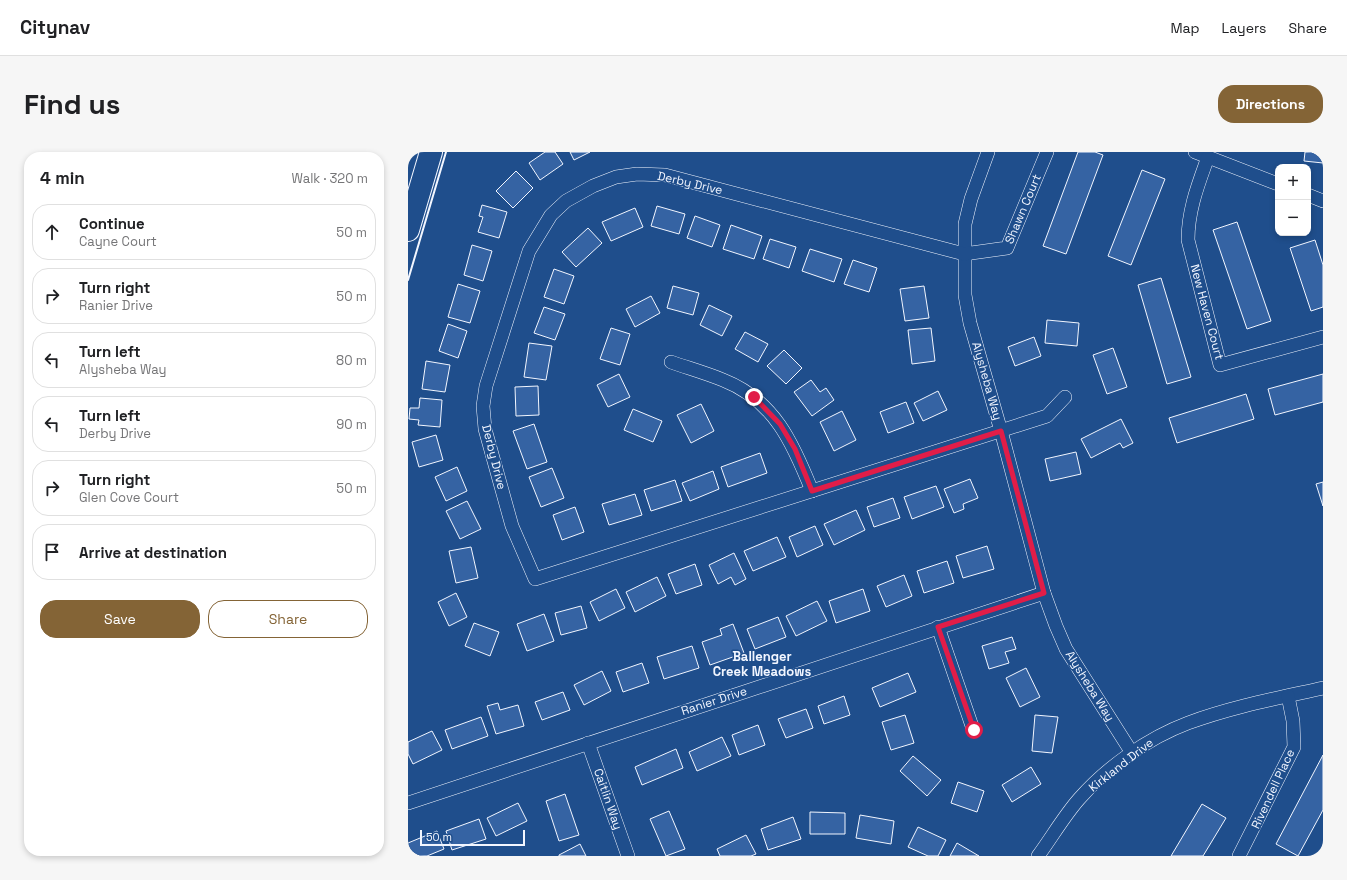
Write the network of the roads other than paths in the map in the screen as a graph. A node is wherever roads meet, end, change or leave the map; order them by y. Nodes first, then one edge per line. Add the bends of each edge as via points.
1 (430, 152) edge
2 (988, 152) edge
3 (1047, 152) edge
4 (1195, 152) edge
5 (1208, 157) junction
6 (1275, 183) edge
7 (1311, 196) edge
8 (1323, 201) edge
9 (408, 230) edge
10 (964, 254) junction
11 (1323, 337) edge
12 (671, 362) dead end
13 (1065, 397) dead end
14 (1001, 431) junction
15 (812, 491) junction
16 (1044, 593) junction
17 (938, 627) junction
18 (1323, 688) edge
19 (1288, 696) junction
20 (974, 730) dead end
21 (588, 743) junction
22 (1132, 753) junction
23 (408, 803) edge
24 (628, 856) edge
25 (1038, 856) edge
26 (1239, 856) edge

1 - 9 highway
2 - 10 street, Alysheba Way via 965,224
3 - 10 street, Shawn Court via 1007,248
4 - 5 street
5 - 6 street
5 - 11 street, New Haven Court via 1190,208 1188,240 1220,365
7 - 8 street
10 - 14 street, Alysheba Way via 965,295 970,323
10 - 15 street, Derby Drive via 665,175 636,174 616,177 592,186 566,201 551,215 540,231 529,251 486,386 483,406 485,429 512,526 535,579
12 - 15 street via 725,380 754,397 788,436
13 - 14 street, Derby Drive via 1047,416
14 - 15 street, Derby Drive
14 - 16 street, Alysheba Way
16 - 17 street, Ranier Drive
16 - 22 street, Alysheba Way via 1066,649
17 - 20 street
17 - 21 street, Ranier Drive
18 - 19 street, Kirkland Drive
19 - 22 street, Kirkland Drive via 1188,723
19 - 26 street, Rivendell Place via 1293,721 1294,747
21 - 23 street, Ranier Drive
21 - 24 street, Caitlin Way
22 - 25 street, Kirkland Drive via 1078,800

